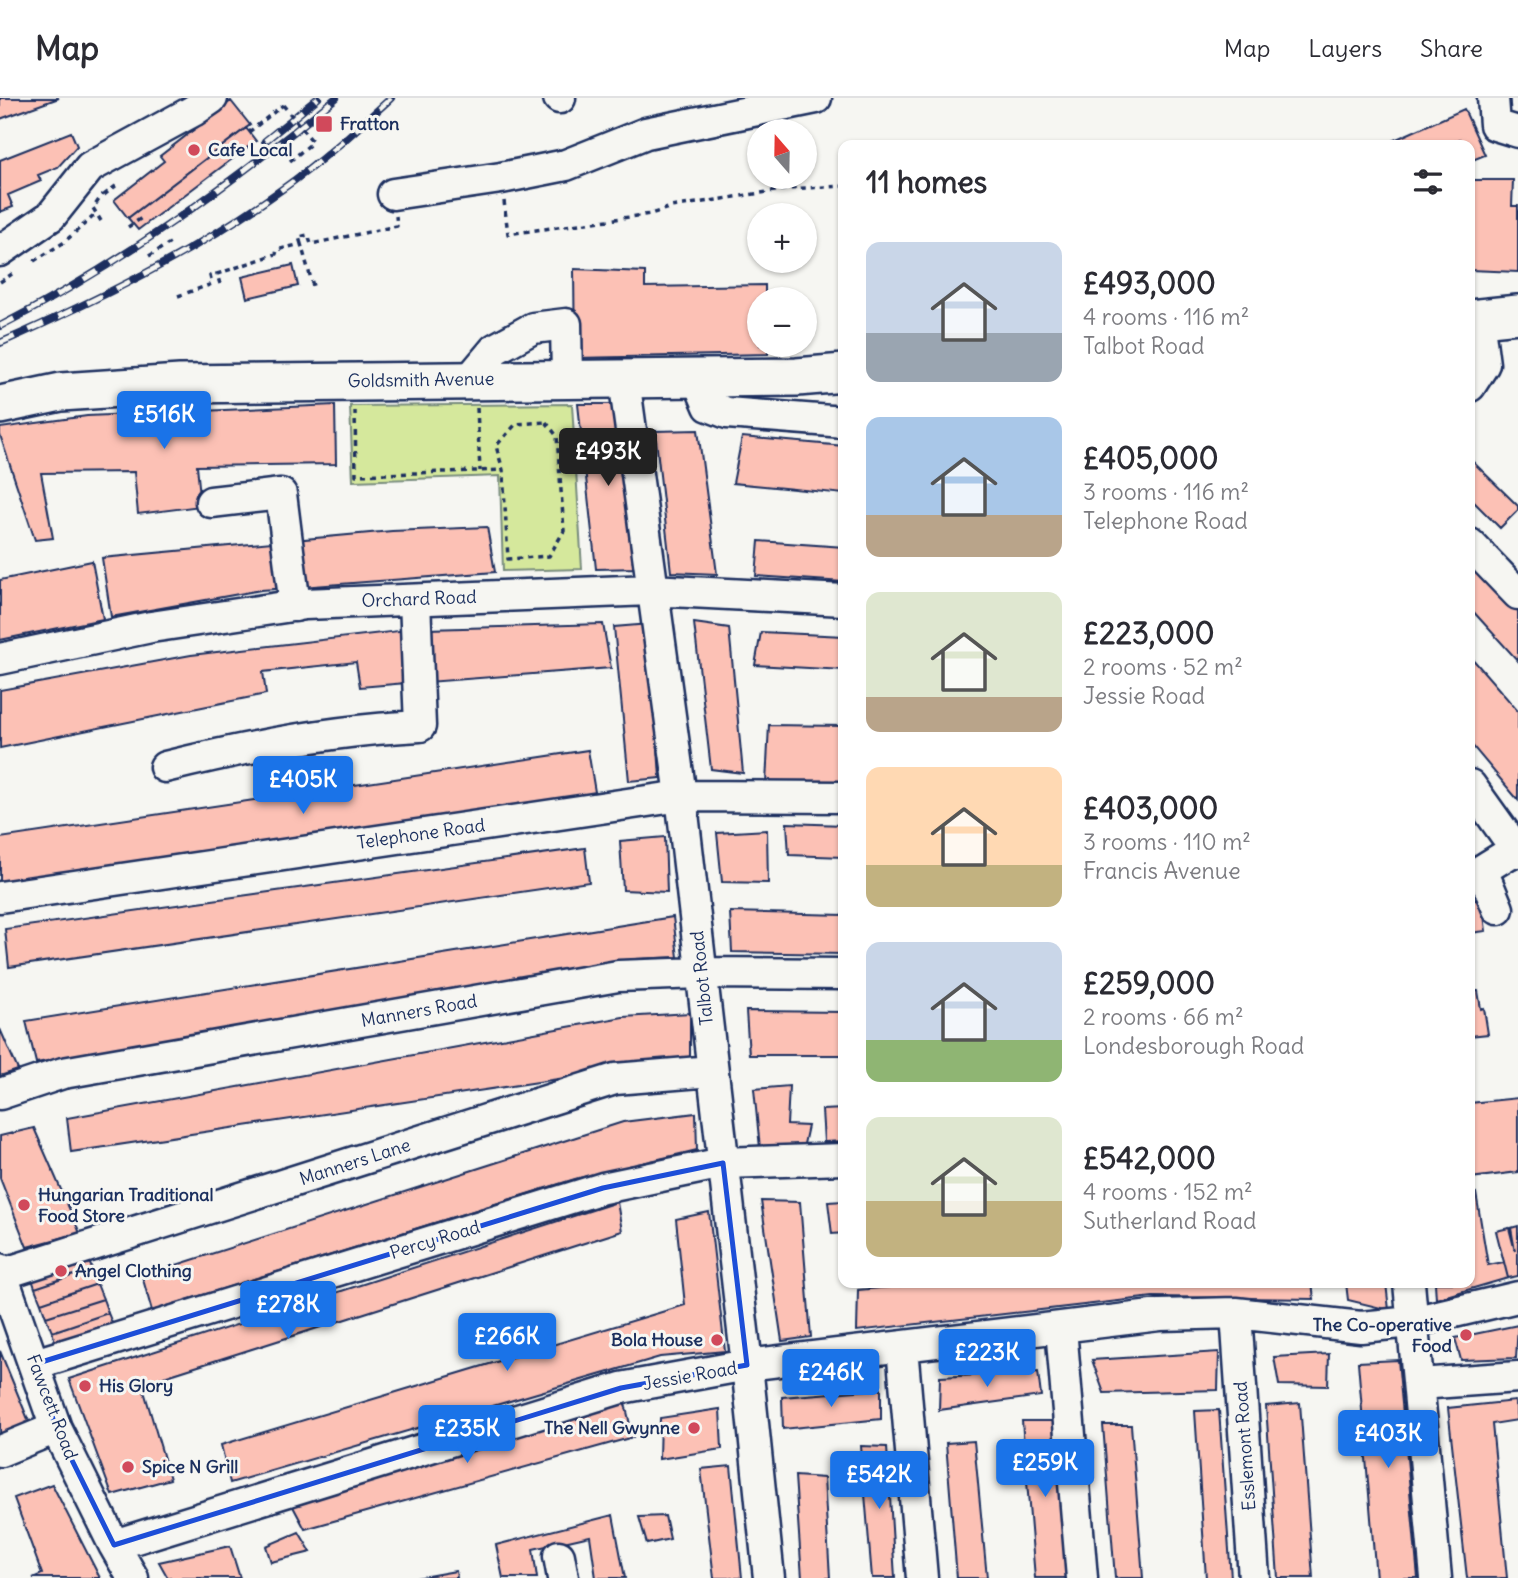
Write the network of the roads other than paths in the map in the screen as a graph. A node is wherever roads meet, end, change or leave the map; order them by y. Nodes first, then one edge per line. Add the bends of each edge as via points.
1 (212, 98) edge
2 (816, 98) edge
3 (1493, 98) edge
4 (1518, 132) edge
5 (393, 194) road end
6 (0, 251) edge
7 (1518, 314) edge
8 (1475, 319) edge
9 (1475, 324) edge
10 (838, 374) edge
11 (696, 377) junction
12 (797, 377) junction
13 (566, 378) junction
14 (1475, 378) edge
15 (624, 379) junction
16 (473, 394) junction
17 (0, 405) edge
18 (798, 419) junction
19 (838, 422) edge
20 (211, 502) dead end
21 (1475, 549) edge
22 (651, 590) junction
23 (1518, 594) edge
24 (415, 600) junction
25 (838, 600) edge
26 (295, 606) junction
27 (0, 659) edge
28 (165, 767) dead end
29 (1475, 792) edge
30 (681, 796) junction
31 (838, 797) edge
32 (1517, 850) edge
33 (0, 897) edge
34 (1498, 909) dead end
35 (701, 973) junction
36 (838, 974) edge
37 (712, 1071) junction
38 (0, 1094) edge
39 (838, 1159) edge
40 (723, 1163) junction
41 (1, 1272) edge
42 (1409, 1288) edge
43 (1518, 1297) edge
44 (1236, 1313) junction
45 (1412, 1322) junction
46 (1061, 1328) junction
47 (902, 1348) junction
48 (35, 1364) junction
49 (747, 1365) junction
50 (1518, 1377) edge
51 (1419, 1384) junction
52 (56, 1428) junction
53 (0, 1451) edge
54 (114, 1545) junction
55 (133, 1578) edge
56 (769, 1578) edge
57 (922, 1578) edge
58 (1082, 1578) edge
59 (1254, 1578) edge
60 (1436, 1578) edge

1 - 6 street via 90,167 51,216
2 - 5 street via 646,133 565,165
3 - 4 street via 1495,124
7 - 8 main road
9 - 14 street via 1484,364
10 - 12 main road, Goldsmith Avenue
11 - 12 main road, Goldsmith Avenue
11 - 15 main road, Goldsmith Avenue
11 - 18 street via 709,406 727,413
12 - 18 street
13 - 15 main road, Goldsmith Avenue
13 - 16 main road, Goldsmith Avenue
13 - 16 street via 566,324 533,328 495,349
15 - 22 street, Talbot Road
16 - 17 main road, Goldsmith Avenue via 180,384 61,392
18 - 19 street
20 - 26 street via 281,494
21 - 23 street
22 - 24 street, Orchard Road
22 - 25 street, Orchard Road
22 - 30 street, Talbot Road
24 - 26 street, Orchard Road
24 - 28 street via 420,726 304,737
26 - 27 street, Orchard Road via 151,627
29 - 32 street
30 - 31 street, Telephone Road
30 - 33 street, Telephone Road
30 - 35 street, Talbot Road
32 - 34 street via 1482,870
35 - 36 street, Manners Road
35 - 37 street, Talbot Road
35 - 38 street, Manners Road via 618,976 63,1073
37 - 40 street, Talbot Road
37 - 41 street, Manners Lane via 615,1079
39 - 40 street, Percy Road
40 - 48 street, Percy Road via 603,1188
40 - 49 street, Talbot Road
41 - 48 street, Fawcett Road
42 - 45 street
43 - 45 street, Jessie Road
44 - 45 street, Jessie Road via 1361,1327
44 - 46 street, Jessie Road via 1160,1315
44 - 59 street, Esslemont Road
45 - 51 street
46 - 47 street, Jessie Road
46 - 58 street
47 - 49 street, Jessie Road
47 - 57 street
48 - 52 street, Fawcett Road
49 - 54 street, Jessie Road via 621,1388
49 - 56 street, Talbot Road
50 - 51 street
51 - 60 street
52 - 53 street
52 - 54 street, Fawcett Road
54 - 55 street, Fawcett Road

